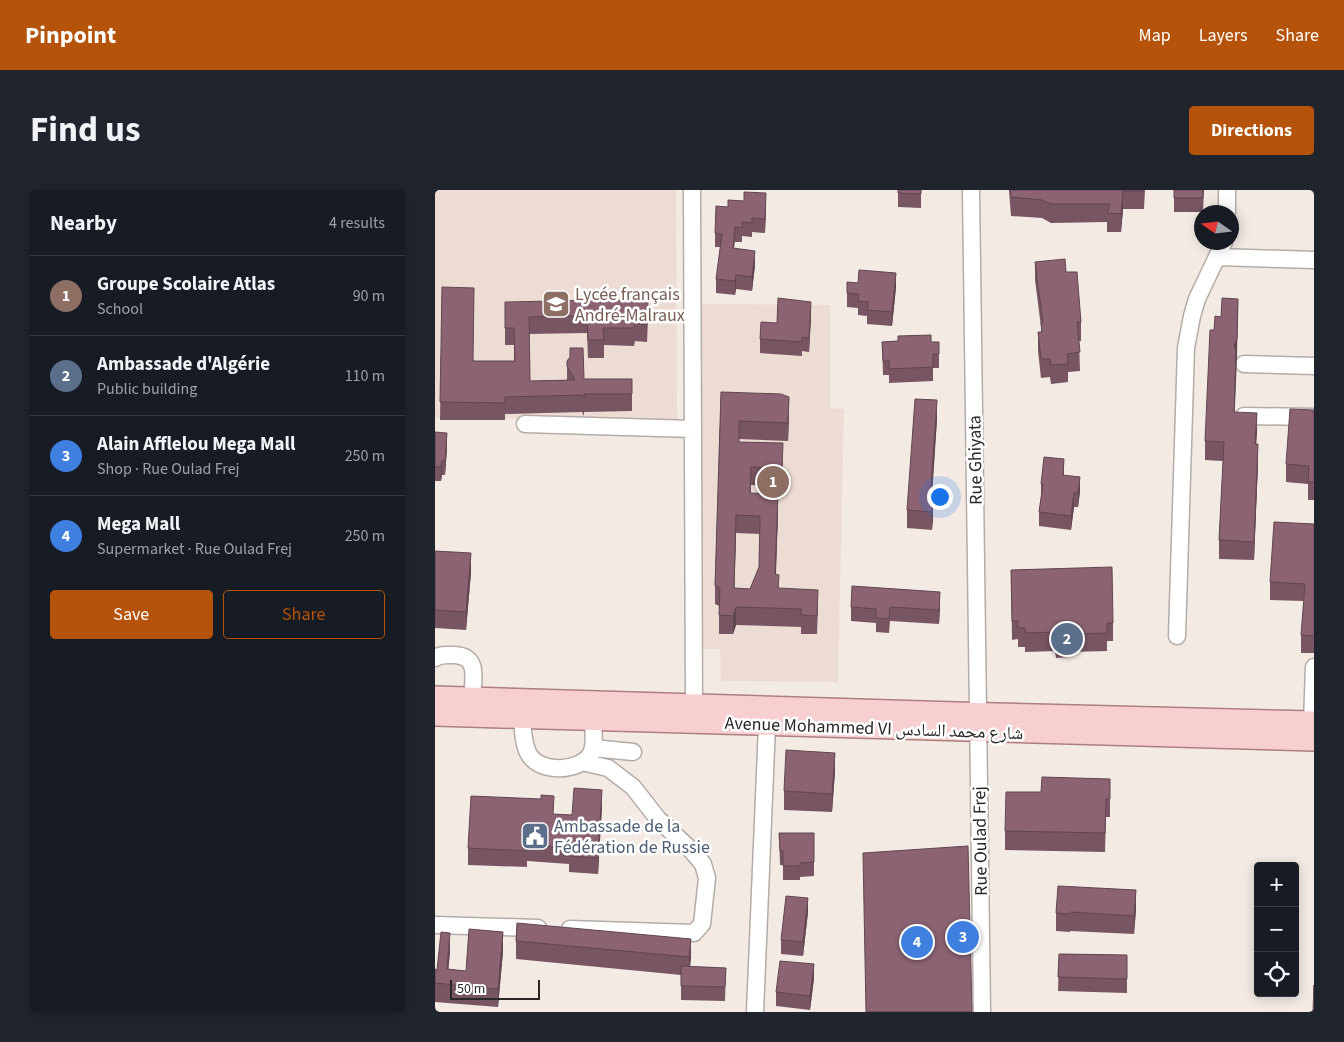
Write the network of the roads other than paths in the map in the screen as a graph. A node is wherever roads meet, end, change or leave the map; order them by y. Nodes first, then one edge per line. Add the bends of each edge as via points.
1 (692, 190) edge
2 (971, 190) edge
3 (1227, 190) edge
4 (1227, 205) edge
5 (1221, 250) edge
6 (1314, 260) edge
7 (1244, 364) dead end
8 (1314, 366) edge
9 (1244, 416) edge
10 (1314, 417) edge
11 (525, 424) dead end
12 (693, 429) junction
13 (1177, 636) dead end
14 (435, 658) edge
15 (1309, 667) edge
16 (435, 697) edge
17 (472, 699) junction
18 (694, 705) junction
19 (435, 715) edge
20 (523, 718) junction
21 (593, 720) junction
22 (978, 722) junction
23 (767, 725) junction
24 (1313, 728) edge
25 (593, 748) junction
26 (633, 752) dead end
27 (582, 762) junction
28 (980, 849) junction
29 (963, 850) edge
30 (435, 925) edge
31 (755, 1012) edge
32 (982, 1012) edge

1 - 12 street
2 - 22 street, Rue Ghiyata
3 - 4 street
5 - 6 street
5 - 13 street via 1197,299 1186,348
7 - 8 street
9 - 10 street
11 - 12 street
12 - 18 street
14 - 17 street via 461,655 470,660 473,667
15 - 24 street
16 - 17 main road, Avenue Mohammed VI شارع محمد السادس
17 - 18 main road, Avenue Mohammed VI شارع محمد السادس
18 - 22 main road, Avenue Mohammed VI شارع محمد السادس
19 - 20 main road, Avenue Mohammed VI شارع محمد السادس
20 - 21 main road, Avenue Mohammed VI شارع محمد السادس
20 - 27 street via 524,740 529,755 536,762 557,768
21 - 23 main road, Avenue Mohammed VI شارع محمد السادس
21 - 25 street
22 - 23 main road, Avenue Mohammed VI شارع محمد السادس
22 - 24 main road, Avenue Mohammed VI شارع محمد السادس
22 - 28 street, Rue Oulad Frej
23 - 31 street
25 - 26 street
25 - 27 street
27 - 30 street via 608,768 633,786 658,819 703,864 707,878 702,924 698,930 689,934
28 - 29 street
28 - 32 street, Rue Oulad Frej

